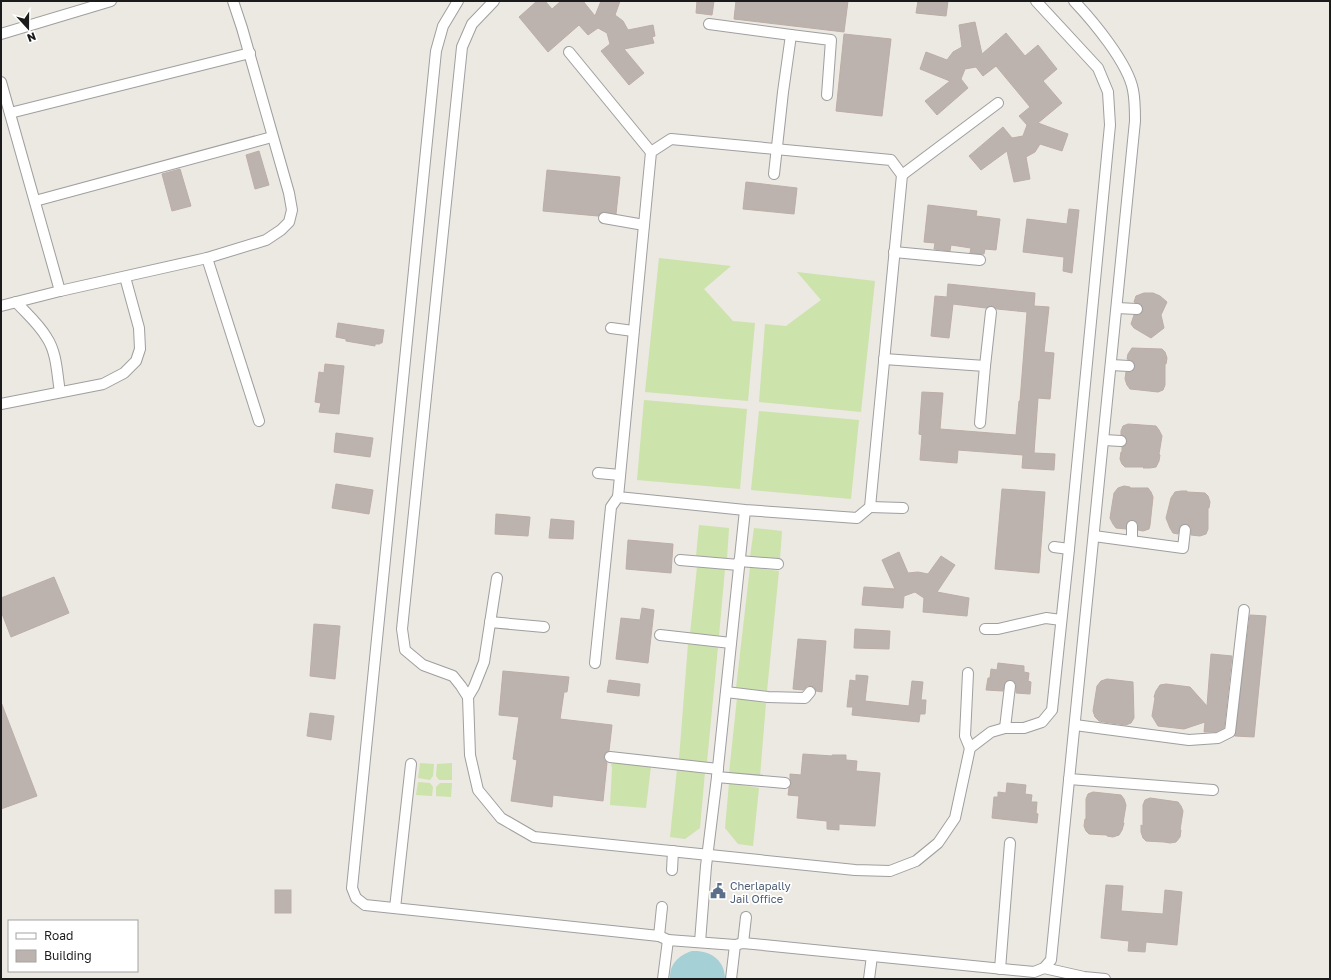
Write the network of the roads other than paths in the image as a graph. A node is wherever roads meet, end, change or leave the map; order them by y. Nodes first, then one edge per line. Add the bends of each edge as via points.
1 (111, 1) edge
2 (233, 1) edge
3 (458, 1) edge
4 (494, 1) edge
5 (1036, 1) edge
6 (1074, 1) edge
7 (709, 24) dead end
8 (1, 34) edge
9 (791, 35) junction
10 (569, 52) dead end
11 (250, 54) junction
12 (1, 82) edge
13 (827, 95) dead end
14 (998, 103) dead end
15 (10, 113) junction
16 (272, 137) junction
17 (777, 149) junction
18 (651, 152) junction
19 (774, 174) dead end
20 (902, 175) junction
21 (35, 201) junction
22 (604, 218) dead end
23 (644, 225) junction
24 (894, 252) junction
25 (207, 258) junction
26 (980, 260) dead end
27 (125, 277) junction
28 (60, 291) junction
29 (16, 302) junction
30 (1, 306) edge
31 (1117, 308) junction
32 (1137, 309) dead end
33 (991, 312) dead end
34 (611, 328) dead end
35 (633, 331) junction
36 (884, 359) junction
37 (1111, 364) junction
38 (985, 366) junction
39 (1129, 366) dead end
40 (60, 392) junction
41 (1, 404) edge
42 (259, 421) dead end
43 (980, 423) dead end
44 (1104, 440) junction
45 (1121, 441) dead end
46 (598, 473) dead end
47 (620, 475) junction
48 (618, 497) junction
49 (870, 507) junction
50 (903, 508) dead end
51 (744, 510) junction
52 (1132, 526) dead end
53 (1186, 530) dead end
54 (1094, 536) junction
55 (1132, 541) junction
56 (1054, 546) dead end
57 (1069, 549) junction
58 (680, 560) dead end
59 (739, 563) junction
60 (778, 564) dead end
61 (497, 578) dead end
62 (1244, 610) dead end
63 (1061, 620) junction
64 (490, 622) junction
65 (544, 627) dead end
66 (986, 629) dead end
67 (660, 635) dead end
68 (731, 643) junction
69 (595, 663) dead end
70 (968, 673) dead end
71 (1010, 686) dead end
72 (726, 692) junction
73 (810, 692) dead end
74 (468, 697) junction
75 (1075, 725) junction
76 (1005, 728) junction
77 (970, 748) junction
78 (610, 757) dead end
79 (411, 764) dead end
80 (718, 773) junction
81 (1069, 779) junction
82 (786, 783) dead end
83 (1214, 790) dead end
84 (1010, 843) dead end
85 (673, 852) junction
86 (708, 855) junction
87 (672, 870) dead end
88 (662, 907) dead end
89 (395, 908) junction
90 (746, 917) dead end
91 (663, 938) junction
92 (700, 942) junction
93 (739, 944) junction
94 (872, 956) junction
95 (1044, 968) junction
96 (1000, 969) junction
97 (1084, 978) edge
98 (663, 979) edge
99 (731, 979) edge
100 (869, 979) edge
101 (1105, 979) edge

1 - 8 street
2 - 11 street
3 - 89 street via 443,26 436,51 352,876 352,888 360,902 365,905
4 - 74 street via 472,24 462,47 402,629 405,650 423,665 452,676
5 - 57 street via 1098,68 1108,92 1110,125
6 - 31 street via 1122,62 1133,89 1135,121
7 - 9 street
9 - 13 street via 830,40
9 - 17 street
10 - 18 street
11 - 15 street
11 - 16 street
12 - 15 street
14 - 20 street
15 - 21 street
16 - 21 street
16 - 25 street via 289,193 292,210 289,222 266,240
17 - 18 street via 671,139
17 - 19 street
17 - 20 street via 891,160
18 - 23 street
20 - 24 street
21 - 28 street
22 - 23 street
23 - 35 street
24 - 26 street
24 - 36 street
25 - 27 street
25 - 42 street
27 - 28 street
27 - 40 street via 139,328 140,349 136,361 124,373 103,384
28 - 29 street
29 - 30 street
29 - 40 street via 48,338 53,350
31 - 32 street
31 - 37 street
33 - 38 street
34 - 35 street
35 - 47 street
36 - 38 street
36 - 49 street
37 - 39 street
37 - 44 street
38 - 43 street
40 - 41 street
44 - 45 street
44 - 54 street
46 - 47 street
47 - 48 street
48 - 51 street
48 - 69 street via 611,508
49 - 50 street
49 - 51 street via 858,518
51 - 59 street
52 - 55 street
53 - 55 street via 1183,548
54 - 55 street
54 - 75 street
56 - 57 street
57 - 63 street
58 - 59 street
59 - 60 street
59 - 68 street
61 - 64 street
62 - 75 street via 1230,732 1218,738 1189,740
63 - 66 street via 1046,618 998,629
63 - 76 street via 1052,710 1042,722 1024,728
64 - 65 street
64 - 74 street via 482,670
67 - 68 street
68 - 72 street
70 - 77 street via 965,736
71 - 76 street
72 - 73 street via 805,698
72 - 80 street
74 - 85 street via 470,755 478,790 501,818 534,837
75 - 81 street
76 - 77 street via 991,732
77 - 86 street via 955,818 938,843 916,861 890,871 855,870
78 - 80 street
79 - 89 street
80 - 82 street
80 - 86 street
81 - 83 street
81 - 95 street via 1051,960
84 - 96 street
85 - 86 street
85 - 87 street
86 - 92 street
88 - 91 street
89 - 91 street
90 - 93 street
91 - 92 street
91 - 98 street
92 - 93 street
93 - 94 street
93 - 99 street
94 - 96 street
94 - 100 street
95 - 96 street via 1034,972
95 - 97 street
97 - 101 street

